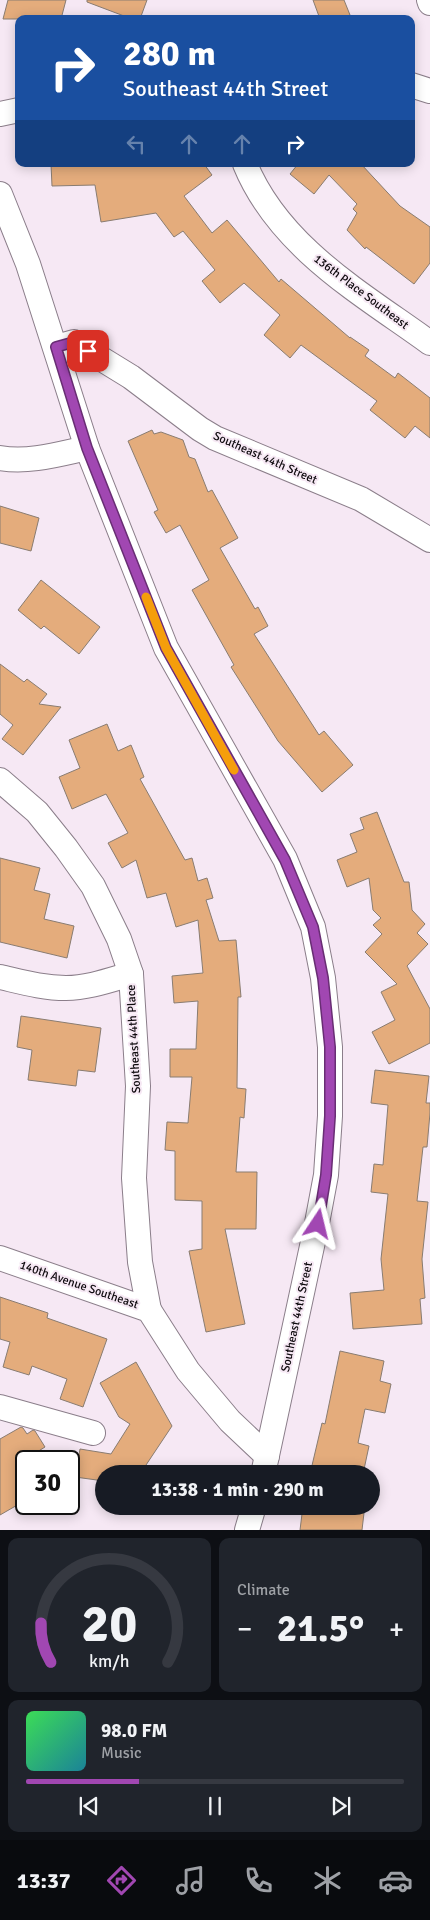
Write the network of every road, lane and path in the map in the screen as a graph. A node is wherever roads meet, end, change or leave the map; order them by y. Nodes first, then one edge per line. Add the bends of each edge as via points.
1 (415, 86) edge
2 (430, 91) edge
3 (15, 111) edge
4 (0, 114) edge
5 (246, 167) edge
6 (0, 194) edge
7 (430, 343) edge
8 (56, 347) junction
9 (87, 448) junction
10 (0, 458) edge
11 (430, 540) edge
12 (0, 780) edge
13 (131, 974) junction
14 (0, 977) edge
15 (0, 1258) edge
16 (149, 1310) junction
17 (0, 1407) edge
18 (93, 1433) dead end
19 (265, 1465) edge
20 (251, 1515) edge
21 (247, 1530) edge

1 - 2 street
3 - 4 street
5 - 7 street, 136th Place Southeast via 261,196 306,250
6 - 8 street, Southeast 44th Street
8 - 9 street, Southeast 44th Street
8 - 11 street, Southeast 44th Street via 74,342 131,377 215,438 361,500
9 - 10 street via 37,458
9 - 19 street, Southeast 44th Street via 166,648 285,860 313,927 323,978 330,1047 326,1175
12 - 13 street, Southeast 44th Place via 36,812 93,886 119,939
13 - 14 street via 88,986 66,988
13 - 16 street, Southeast 44th Place via 138,1086 134,1178 140,1262
15 - 16 street, 140th Avenue Southeast
16 - 19 street, 140th Avenue Southeast via 188,1370
17 - 18 street
20 - 21 street

